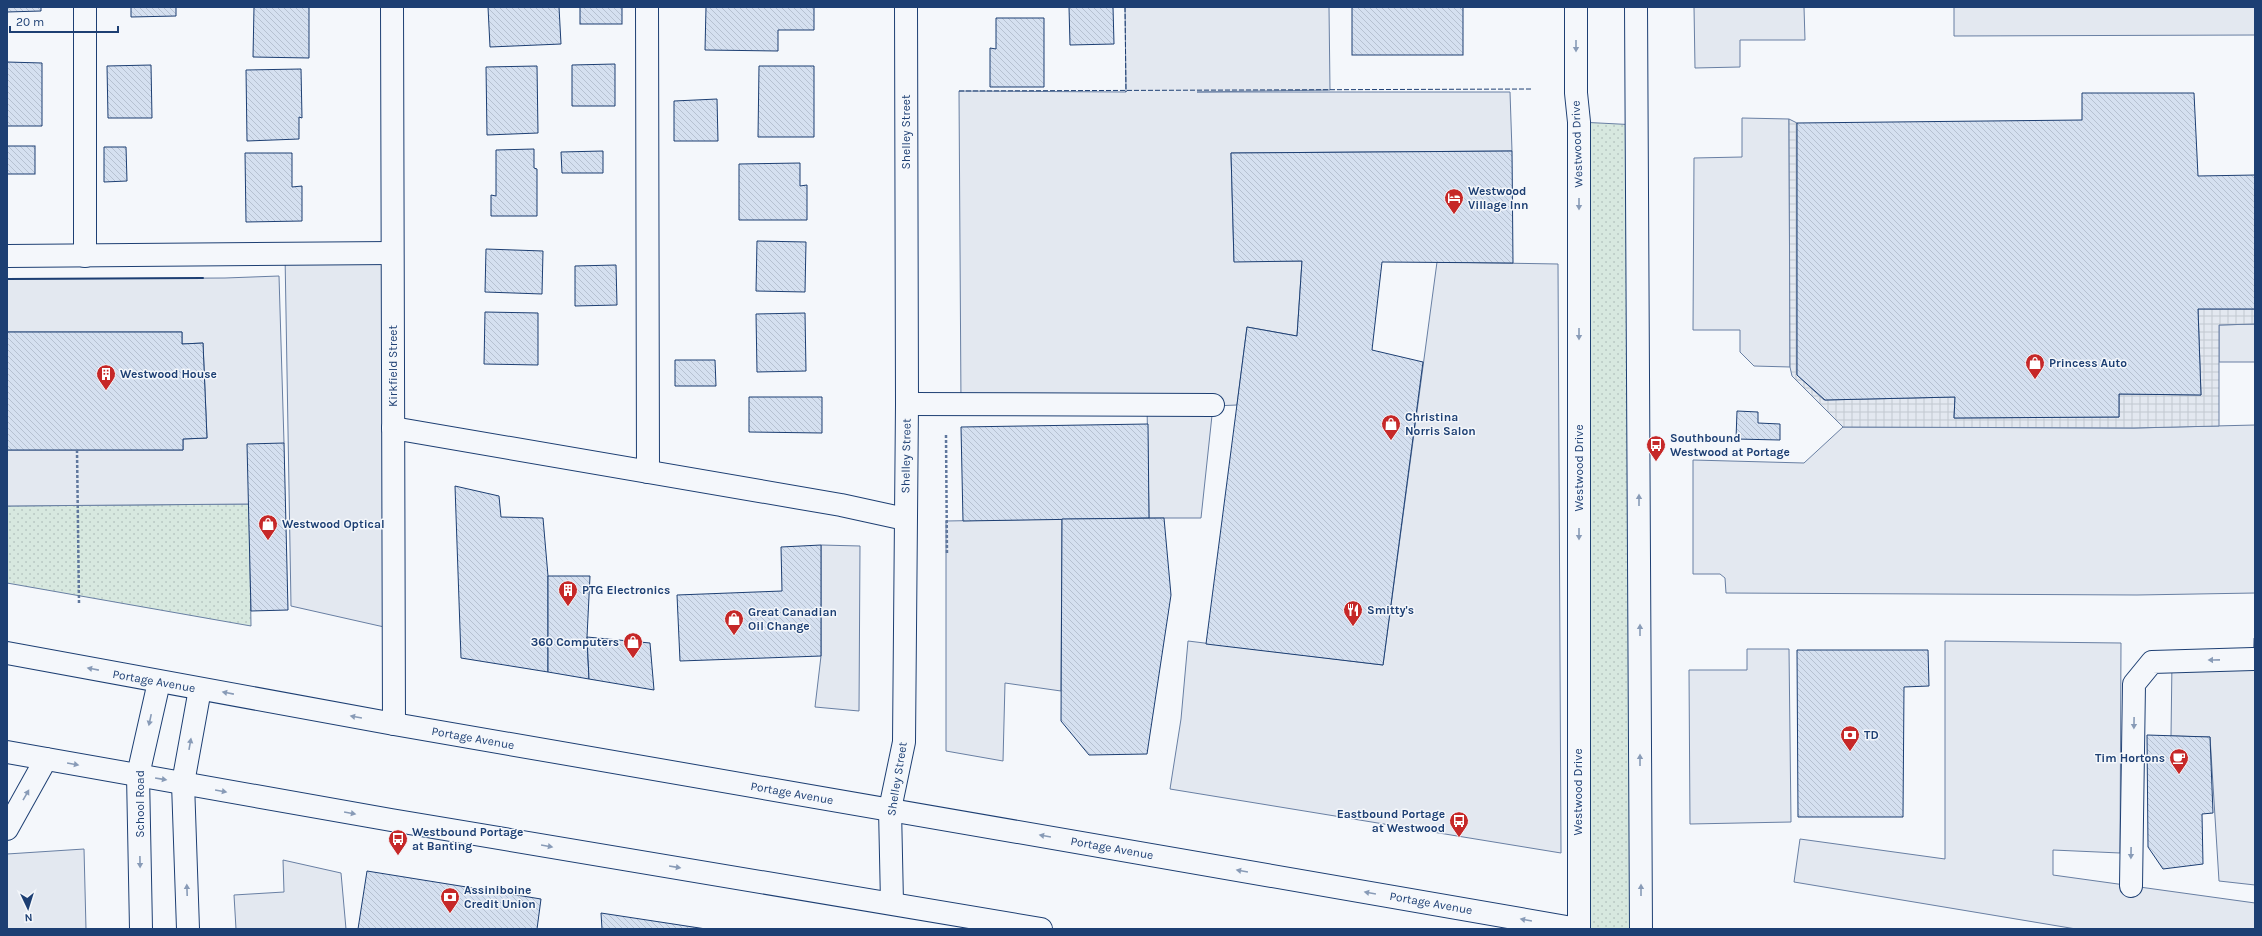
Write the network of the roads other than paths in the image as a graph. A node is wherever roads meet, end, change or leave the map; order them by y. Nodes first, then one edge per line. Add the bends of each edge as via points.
1 (85, 7) edge
2 (392, 7) edge
3 (646, 7) edge
4 (906, 7) edge
5 (1576, 7) edge
6 (1636, 7) edge
7 (392, 253) junction
8 (7, 256) edge
9 (85, 256) junction
10 (907, 404) junction
11 (1213, 405) dead end
12 (393, 428) junction
13 (648, 472) junction
14 (906, 519) junction
15 (7, 653) edge
16 (2254, 659) dead end
17 (159, 682) junction
18 (200, 689) junction
19 (394, 724) junction
20 (7, 752) edge
21 (46, 759) junction
22 (138, 776) junction
23 (183, 782) junction
24 (890, 809) junction
25 (7, 829) edge
26 (2131, 886) dead end
27 (892, 903) junction
28 (141, 929) edge
29 (188, 929) edge
30 (1041, 929) edge
31 (1578, 929) edge
32 (1641, 929) edge

1 - 9 main road
2 - 7 main road, Kirkfield Street
3 - 13 main road
4 - 10 main road, Shelley Street
5 -> 31 main road, Westwood Drive via 1576,93 1579,122
32 -> 6 main road
7 - 9 main road
7 - 12 main road, Kirkfield Street
8 - 9 main road
10 - 11 main road
10 - 14 main road, Shelley Street
12 - 13 main road
12 - 19 main road, Kirkfield Street
13 - 14 main road
14 - 24 main road, Shelley Street via 904,742
17 -> 15 main road, Portage Avenue
16 -> 26 main road via 2152,662 2134,684
17 - 18 main road, Portage Avenue
17 -> 22 main road, School Road
19 -> 18 main road, Portage Avenue
23 -> 18 main road
19 - 24 main road, Portage Avenue
20 - 21 main road
21 -> 22 main road
25 -> 21 main road
22 -> 23 main road
22 -> 28 main road, School Road
23 -> 27 main road via 391,820
29 -> 23 main road
24 - 27 main road, Shelley Street
31 -> 24 main road, Portage Avenue
27 - 30 main road

